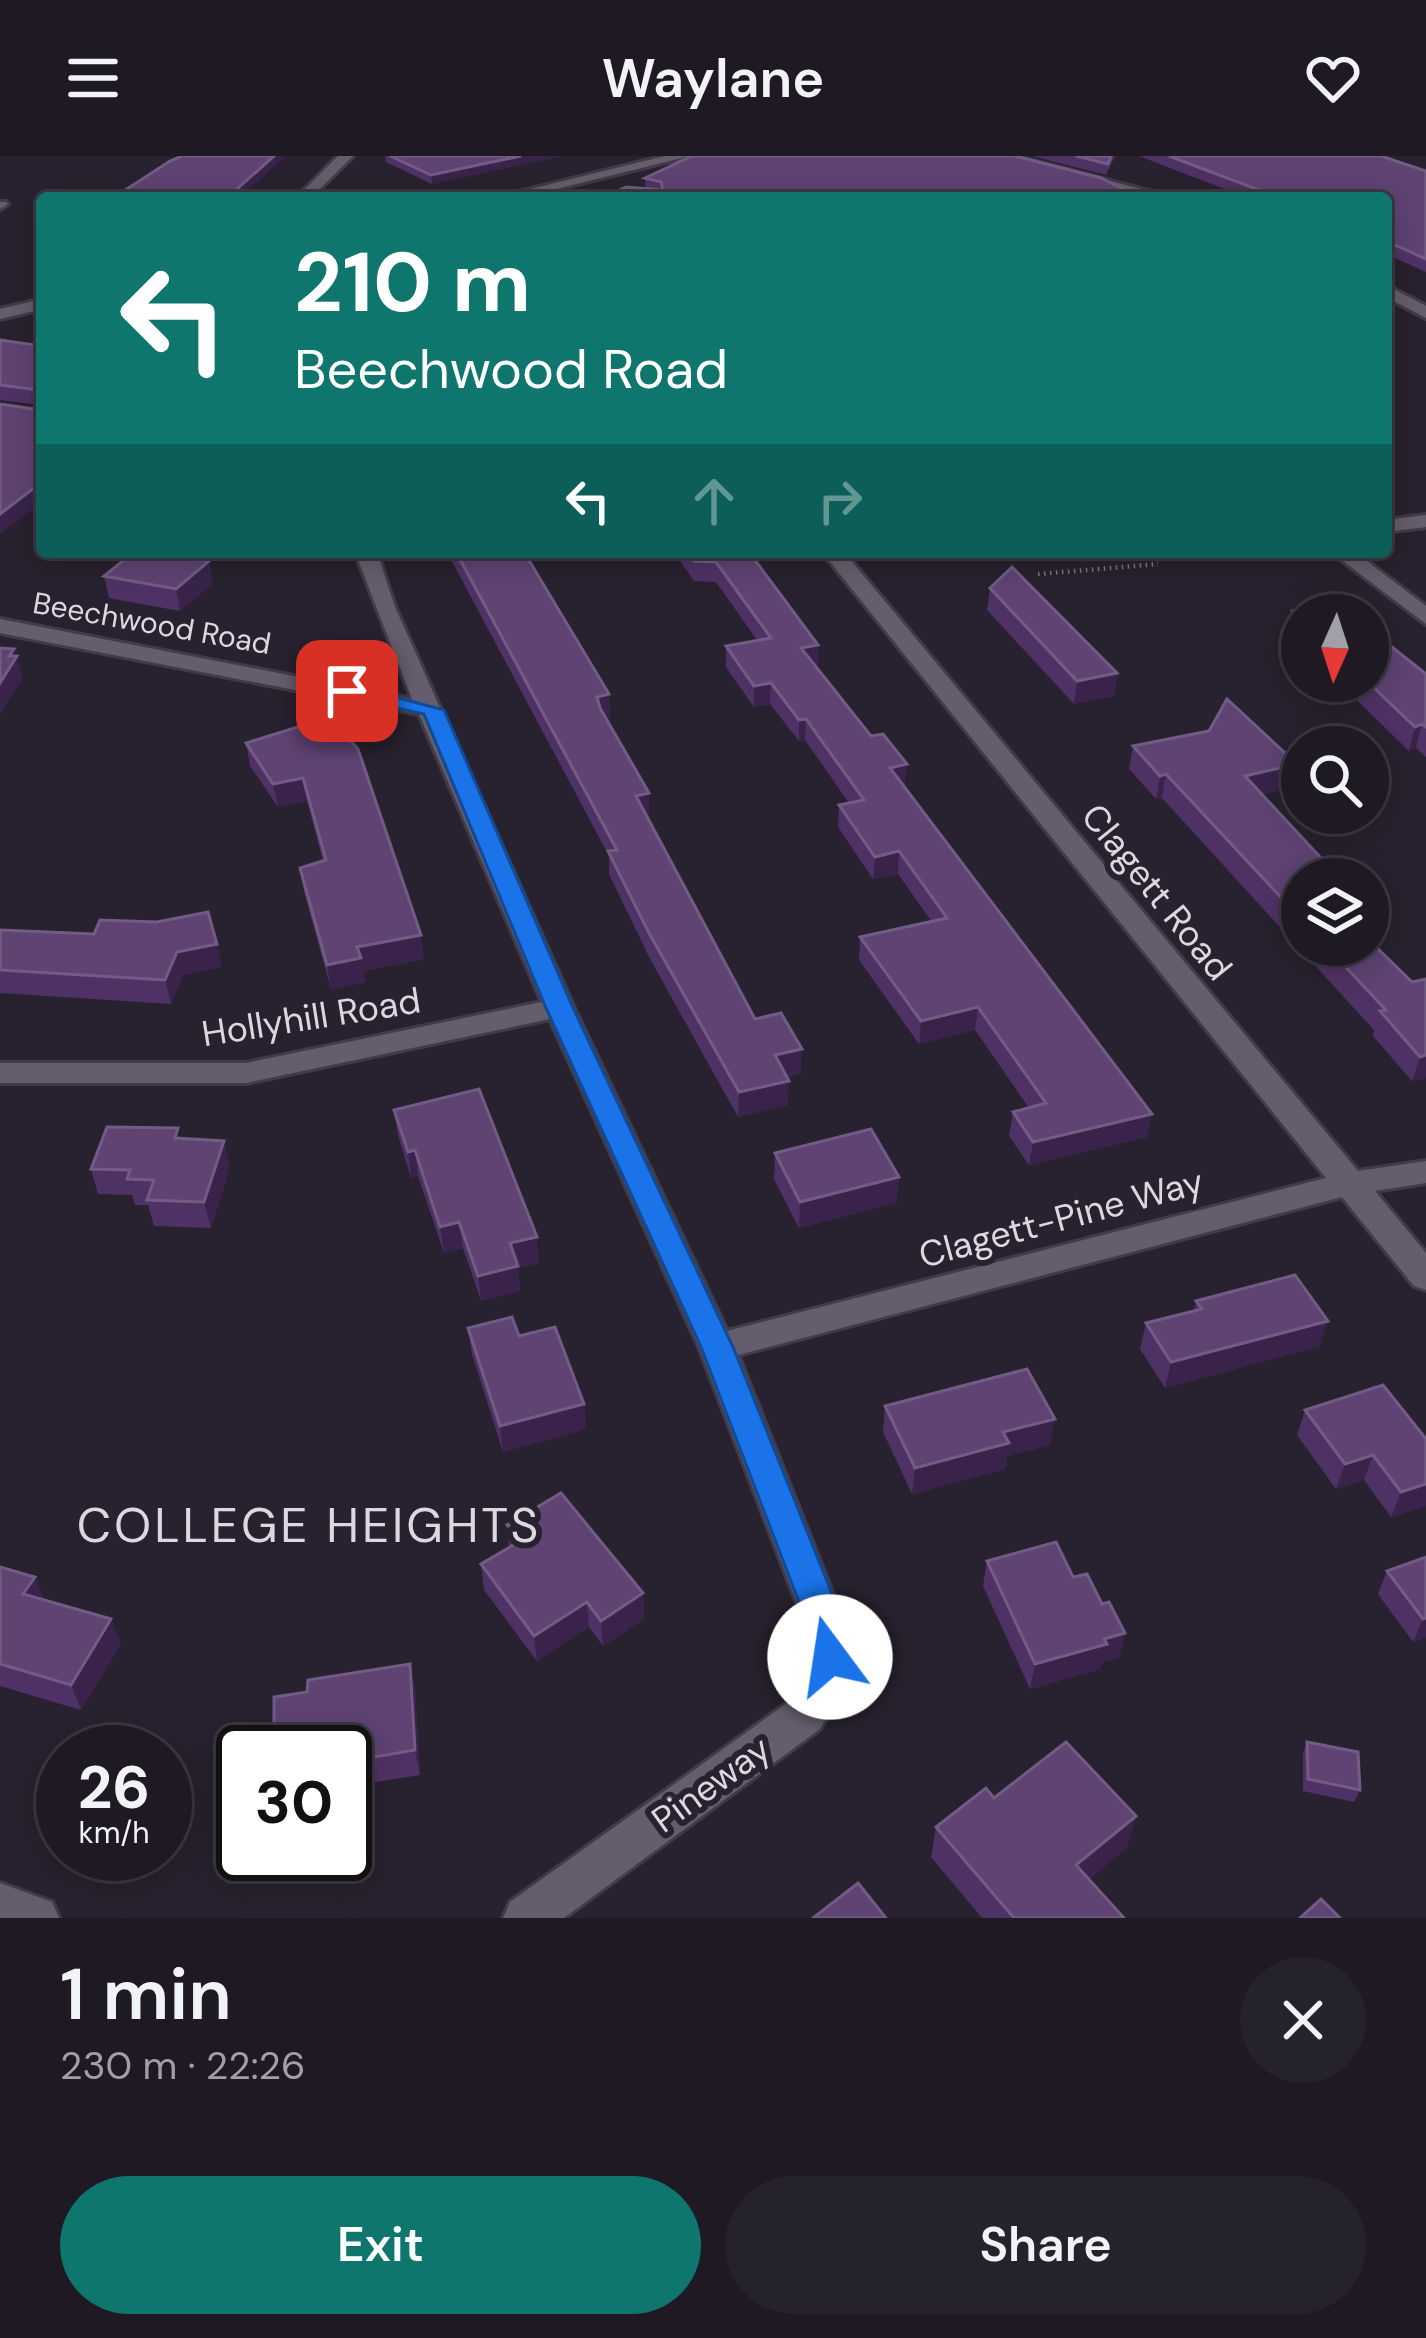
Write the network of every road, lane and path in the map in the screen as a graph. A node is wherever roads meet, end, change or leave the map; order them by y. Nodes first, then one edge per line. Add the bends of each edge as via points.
1 (346, 156) edge
2 (683, 156) edge
3 (996, 156) edge
4 (576, 181) junction
5 (624, 191) edge
6 (309, 192) edge
7 (527, 192) edge
8 (1144, 192) edge
9 (1392, 293) edge
10 (36, 305) edge
11 (1426, 313) edge
12 (0, 314) edge
13 (1426, 520) edge
14 (1392, 525) edge
15 (368, 558) edge
16 (838, 558) edge
17 (1350, 558) edge
18 (1158, 564) dead end
19 (1038, 574) dead end
20 (1426, 617) edge
21 (0, 626) edge
22 (433, 710) junction
23 (559, 1008) junction
24 (0, 1073) edge
25 (1426, 1172) edge
26 (1348, 1184) junction
27 (1426, 1277) edge
28 (717, 1347) junction
29 (0, 1906) edge
30 (36, 1918) edge
31 (526, 1918) edge

1 - 6 street
2 - 4 street
3 - 8 street
4 - 5 street
4 - 7 street
9 - 11 street
10 - 12 street
13 - 14 street
15 - 22 street, Pineway
16 - 26 street, Clagett Road
17 - 20 street
18 - 19 path
21 - 22 street, Beechwood Road
22 - 23 street, Pineway
23 - 24 street, Hollyhill Road via 246,1073
23 - 28 street, Pineway
25 - 26 street, Clagett-Pine Way
26 - 27 street, Clagett Road
26 - 28 street, Clagett-Pine Way
28 - 31 street, Pineway via 828,1631 824,1686 805,1715
29 - 30 street

